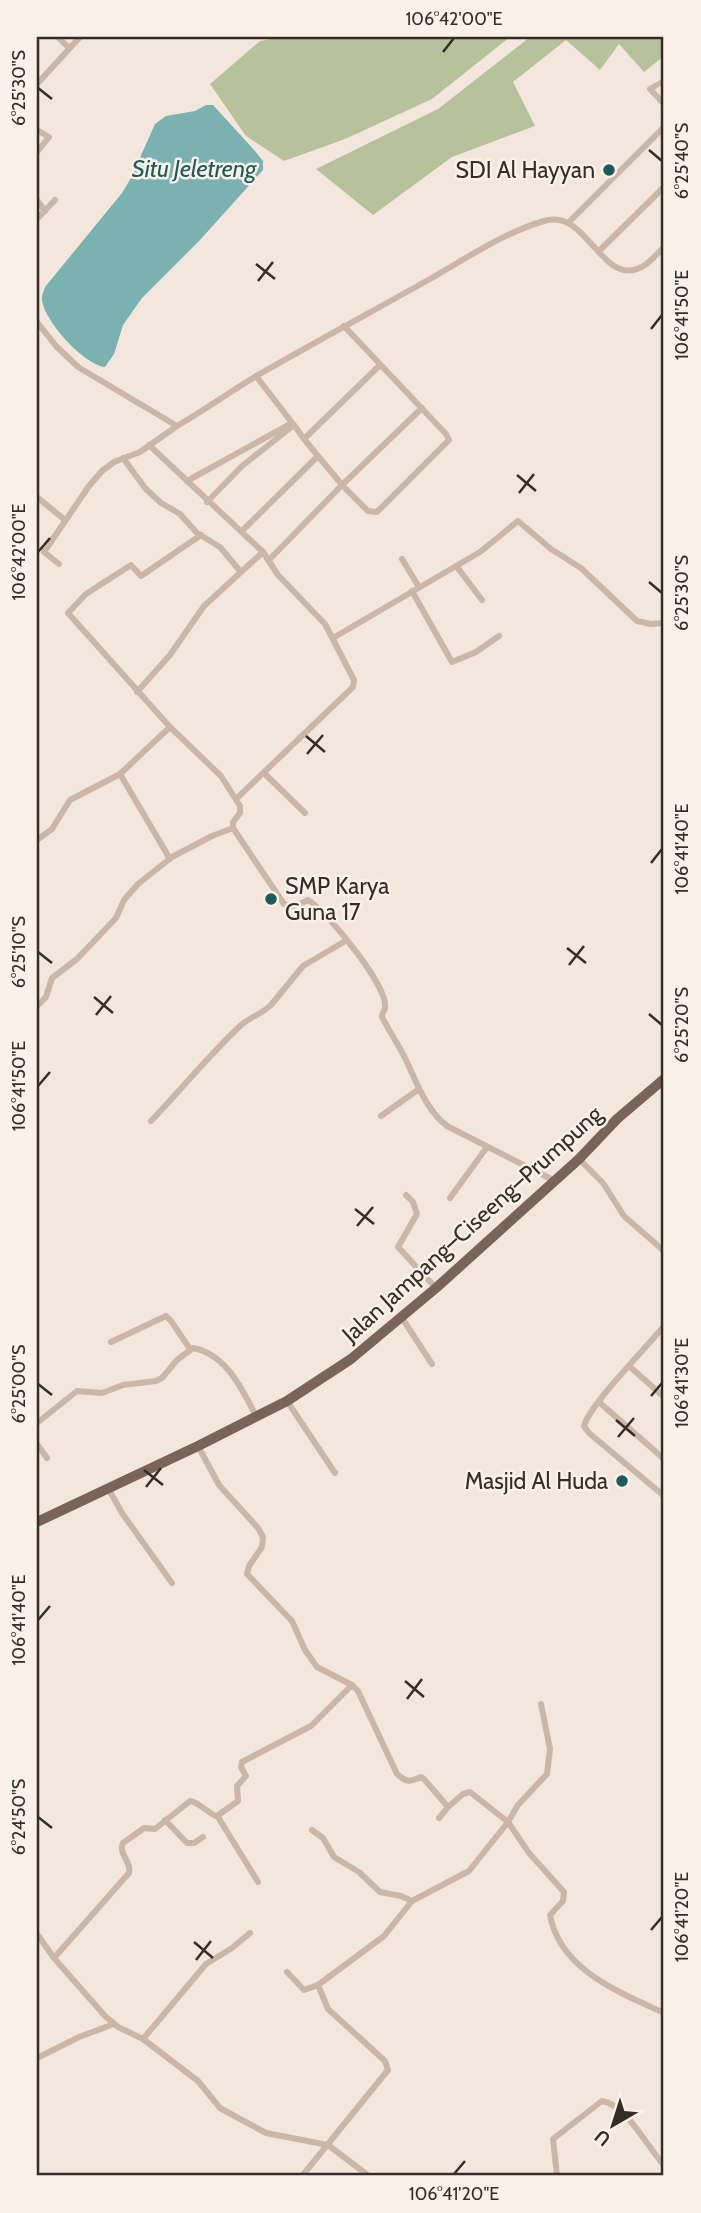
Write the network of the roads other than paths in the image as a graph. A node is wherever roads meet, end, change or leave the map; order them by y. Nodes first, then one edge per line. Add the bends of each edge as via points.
1 (58, 37) edge
2 (80, 37) edge
3 (69, 48) junction
4 (664, 81) edge
5 (37, 84) edge
6 (664, 104) edge
7 (664, 127) edge
8 (37, 130) edge
9 (37, 152) edge
10 (664, 187) edge
11 (37, 200) edge
12 (55, 200) dead end
13 (45, 211) junction
14 (37, 219) edge
15 (569, 222) junction
16 (664, 247) edge
17 (599, 251) junction
18 (37, 322) edge
19 (344, 326) junction
20 (380, 365) junction
21 (256, 376) junction
22 (422, 408) junction
23 (293, 424) junction
24 (177, 426) junction
25 (304, 439) junction
26 (149, 446) junction
27 (317, 457) junction
28 (123, 458) junction
29 (187, 481) junction
30 (342, 485) junction
31 (37, 497) edge
32 (207, 502) junction
33 (65, 520) junction
34 (242, 531) junction
35 (201, 535) junction
36 (44, 552) junction
37 (263, 552) junction
38 (37, 557) edge
39 (402, 559) dead end
40 (269, 560) junction
41 (59, 565) dead end
42 (457, 567) junction
43 (240, 571) junction
44 (415, 589) junction
45 (482, 600) dead end
46 (664, 623) edge
47 (499, 636) dead end
48 (333, 638) junction
49 (137, 692) junction
50 (170, 727) junction
51 (120, 774) junction
52 (264, 774) junction
53 (236, 799) junction
54 (305, 813) dead end
55 (233, 828) junction
56 (37, 840) edge
57 (170, 859) junction
58 (347, 940) junction
59 (37, 1006) edge
60 (664, 1079) edge
61 (419, 1089) junction
62 (381, 1116) dead end
63 (151, 1121) dead end
64 (487, 1147) junction
65 (579, 1159) junction
66 (555, 1181) junction
67 (406, 1195) dead end
68 (450, 1198) dead end
69 (664, 1251) edge
70 (436, 1288) junction
71 (402, 1318) junction
72 (663, 1331) edge
73 (111, 1342) dead end
74 (190, 1349) junction
75 (432, 1364) dead end
76 (629, 1366) junction
77 (664, 1397) edge
78 (287, 1401) junction
79 (599, 1402) junction
80 (256, 1416) junction
81 (37, 1423) edge
82 (37, 1444) edge
83 (198, 1446) junction
84 (47, 1458) dead end
85 (664, 1459) edge
86 (335, 1473) dead end
87 (108, 1488) junction
88 (664, 1496) edge
89 (37, 1522) edge
90 (172, 1583) dead end
91 (352, 1685) junction
92 (541, 1704) dead end
93 (448, 1807) junction
94 (217, 1816) junction
95 (439, 1818) dead end
96 (165, 1820) junction
97 (508, 1822) junction
98 (312, 1830) dead end
99 (203, 1837) dead end
100 (258, 1882) dead end
101 (412, 1901) junction
102 (250, 1933) dead end
103 (37, 1934) edge
104 (54, 1958) junction
105 (287, 1972) dead end
106 (318, 1985) junction
107 (664, 2014) edge
108 (114, 2024) junction
109 (143, 2039) junction
110 (37, 2058) edge
111 (328, 2146) junction
112 (664, 2165) edge
113 (302, 2176) edge
114 (369, 2176) edge
115 (557, 2176) edge

1 - 3 street
2 - 3 street
3 - 5 street
4 - 6 street via 650,89
7 - 15 street
8 - 9 street via 49,137
10 - 17 street
11 - 13 street
12 - 13 street
13 - 14 street
15 - 17 street
15 - 19 street via 552,219 521,229
16 - 17 street via 645,265 629,270 613,267
18 - 24 street via 78,367
19 - 20 street
19 - 21 street
20 - 22 street
20 - 25 street
21 - 23 street
21 - 24 street
22 - 30 street
22 - 30 street via 449,440 381,510 368,511
23 - 25 street
23 - 29 street
23 - 32 street
24 - 26 street
25 - 27 street
26 - 28 street
26 - 29 street
27 - 30 street
27 - 34 street
28 - 33 street via 102,471
28 - 35 street via 145,488
29 - 32 street
30 - 40 street
31 - 33 street
32 - 34 street
33 - 36 street
34 - 37 street
35 - 43 street via 220,547
35 - 49 street via 141,576 131,565 86,594 68,613
36 - 38 street
36 - 41 street
37 - 40 street
37 - 43 street
39 - 44 street
40 - 48 street
42 - 44 street
42 - 45 street
42 - 46 street via 518,521 551,550 581,568 638,621
43 - 49 street via 204,606
44 - 47 street via 452,662
44 - 48 street
48 - 52 street via 353,677 353,687
49 - 50 street
50 - 51 street
50 - 53 street via 211,765
51 - 56 street via 70,800 52,829
51 - 57 street
52 - 53 street
52 - 54 street
53 - 55 street via 241,810
55 - 57 street
55 - 58 street via 284,904 292,907 310,901
57 - 59 street via 138,884 116,918 52,978 46,997
58 - 61 street via 378,985 385,1007 382,1017
58 - 63 street via 303,966 271,1005 233,1032
60 - 65 main road, Jalan Jampang–Ciseeng–Prumpung
61 - 62 street
61 - 64 street via 443,1123
64 - 66 street
64 - 68 street
65 - 66 main road, Jalan Jampang–Ciseeng–Prumpung
65 - 69 street via 603,1182 624,1216
66 - 70 main road, Jalan Jampang–Ciseeng–Prumpung
67 - 70 street via 417,1214 398,1247
70 - 71 main road, Jalan Jampang–Ciseeng–Prumpung
71 - 75 street
71 - 78 main road, Jalan Jampang–Ciseeng–Prumpung via 351,1360
72 - 76 street
73 - 74 street via 166,1316
74 - 80 street via 209,1352 219,1360
74 - 81 street via 156,1381 102,1393 77,1391
76 - 77 street
76 - 79 street
78 - 80 main road, Jalan Jampang–Ciseeng–Prumpung
78 - 86 street
79 - 85 street
79 - 88 street via 584,1421 585,1429
80 - 83 main road, Jalan Jampang–Ciseeng–Prumpung
82 - 84 street
83 - 87 main road, Jalan Jampang–Ciseeng–Prumpung
83 - 91 street via 219,1485 262,1533 262,1547 247,1574 292,1621 317,1667
87 - 89 main road, Jalan Jampang–Ciseeng–Prumpung
87 - 90 street
91 - 93 street via 397,1774 407,1782 425,1779
91 - 94 street via 311,1726 242,1762 246,1776 237,1786 238,1801
92 - 97 street via 550,1749 547,1774
93 - 95 street
93 - 97 street via 470,1793
94 - 96 street via 192,1800
94 - 100 street
96 - 99 street via 187,1843
96 - 104 street via 123,1843 128,1873
97 - 101 street via 469,1871
97 - 107 street via 564,1892 564,1901 551,1915 564,1948 602,1983
98 - 101 street via 334,1857 380,1892
101 - 106 street via 384,1936
102 - 109 street via 206,1964
103 - 104 street
104 - 108 street
105 - 106 street via 304,1990
106 - 111 street via 328,2009 385,2061 388,2070
108 - 109 street
108 - 110 street
109 - 111 street via 238,2119 266,2133
111 - 113 street
111 - 114 street
112 - 115 street via 619,2108 602,2101 553,2139

